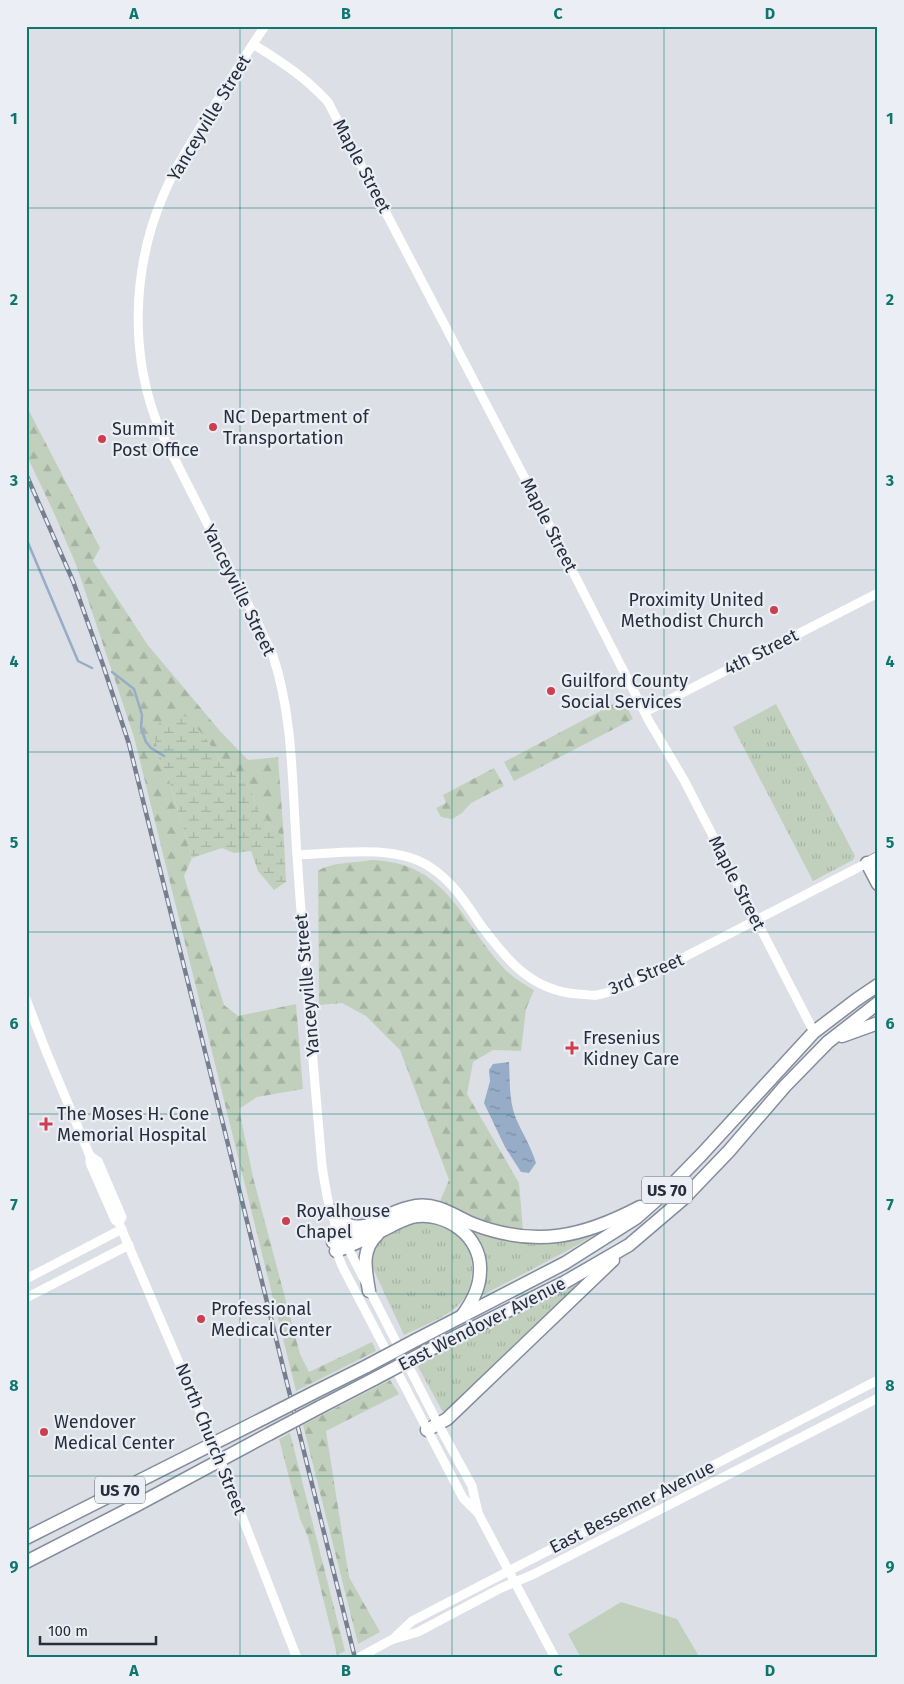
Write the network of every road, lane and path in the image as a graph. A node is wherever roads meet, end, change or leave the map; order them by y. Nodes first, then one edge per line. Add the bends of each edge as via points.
1 (265, 26) edge
2 (253, 44) junction
3 (878, 593) edge
4 (645, 712) junction
5 (297, 854) junction
6 (872, 860) edge
7 (878, 884) edge
8 (756, 920) junction
9 (878, 985) edge
10 (26, 999) edge
11 (878, 1003) edge
12 (878, 1023) edge
13 (814, 1032) junction
14 (828, 1042) junction
15 (804, 1066) junction
16 (662, 1195) junction
17 (331, 1210) junction
18 (120, 1226) junction
19 (377, 1227) junction
20 (129, 1245) junction
21 (340, 1245) junction
22 (629, 1245) junction
23 (26, 1278) edge
24 (370, 1291) junction
25 (26, 1298) edge
26 (460, 1318) junction
27 (878, 1380) edge
28 (878, 1398) edge
29 (433, 1427) junction
30 (214, 1444) junction
31 (221, 1461) junction
32 (26, 1538) edge
33 (26, 1562) edge
34 (510, 1571) junction
35 (516, 1582) junction
36 (391, 1640) junction
37 (296, 1654) edge
38 (362, 1656) edge
39 (303, 1658) edge
40 (555, 1658) edge

1 - 2 main road, Yanceyville Street
2 - 4 main road, Maple Street via 312,84 328,102
2 - 5 main road, Yanceyville Street via 183,156 163,196 143,261 139,324 143,376 150,407 272,655 286,711
3 - 4 main road, 4th Street
4 - 8 main road, Maple Street
5 - 8 main road, 3rd Street via 370,852 393,853 415,859 446,880 520,971 538,983 571,993 595,995 630,985
5 - 17 main road, Yanceyville Street via 321,1157
6 - 7 highway
6 - 8 main road, 3rd Street
8 - 13 main road, Maple Street
9 - 13 highway, East Wendover Avenue / US 70
10 - 18 main road, North Church Street via 90,1156 90,1163
11 - 14 highway, East Wendover Avenue / US 70
12 - 14 highway
13 - 15 highway via 816,1045
13 - 16 highway, East Wendover Avenue / US 70
14 - 15 highway, East Wendover Avenue / US 70
15 - 22 highway, East Wendover Avenue / US 70 via 683,1199
16 - 19 highway via 612,1222 562,1235 514,1236 471,1223 434,1206 416,1206 396,1212
16 - 26 highway, East Wendover Avenue / US 70 via 636,1218 565,1263
17 - 19 highway via 345,1225
17 - 21 main road, Yanceyville Street
18 - 20 main road, North Church Street
18 - 23 main road
19 - 21 highway
19 - 24 highway via 366,1253
19 - 26 highway via 427,1216 458,1226 478,1255 480,1271 475,1293
20 - 25 main road
20 - 30 main road, North Church Street
21 - 24 main road, Yanceyville Street
21 - 29 main road, Yanceyville Street via 349,1280
22 - 29 highway via 447,1419
22 - 31 highway, East Wendover Avenue / US 70, bridge via 565,1282 422,1353
24 - 29 main road, Yanceyville Street
26 - 30 highway, East Wendover Avenue / US 70, bridge
27 - 34 main road, East Bessemer Avenue
28 - 35 main road, East Bessemer Avenue
29 - 34 main road, Yanceyville Street via 463,1498 478,1513
30 - 31 main road, North Church Street
30 - 32 highway, East Wendover Avenue / US 70
31 - 33 highway, East Wendover Avenue / US 70
31 - 37 main road, North Church Street
34 - 35 main road, Yanceyville Street
34 - 36 main road, East Bessemer Avenue via 412,1621
35 - 36 main road, East Bessemer Avenue via 418,1632
35 - 40 main road, Yanceyville Street
36 - 38 main road, East Bessemer Avenue
37 - 39 main road

